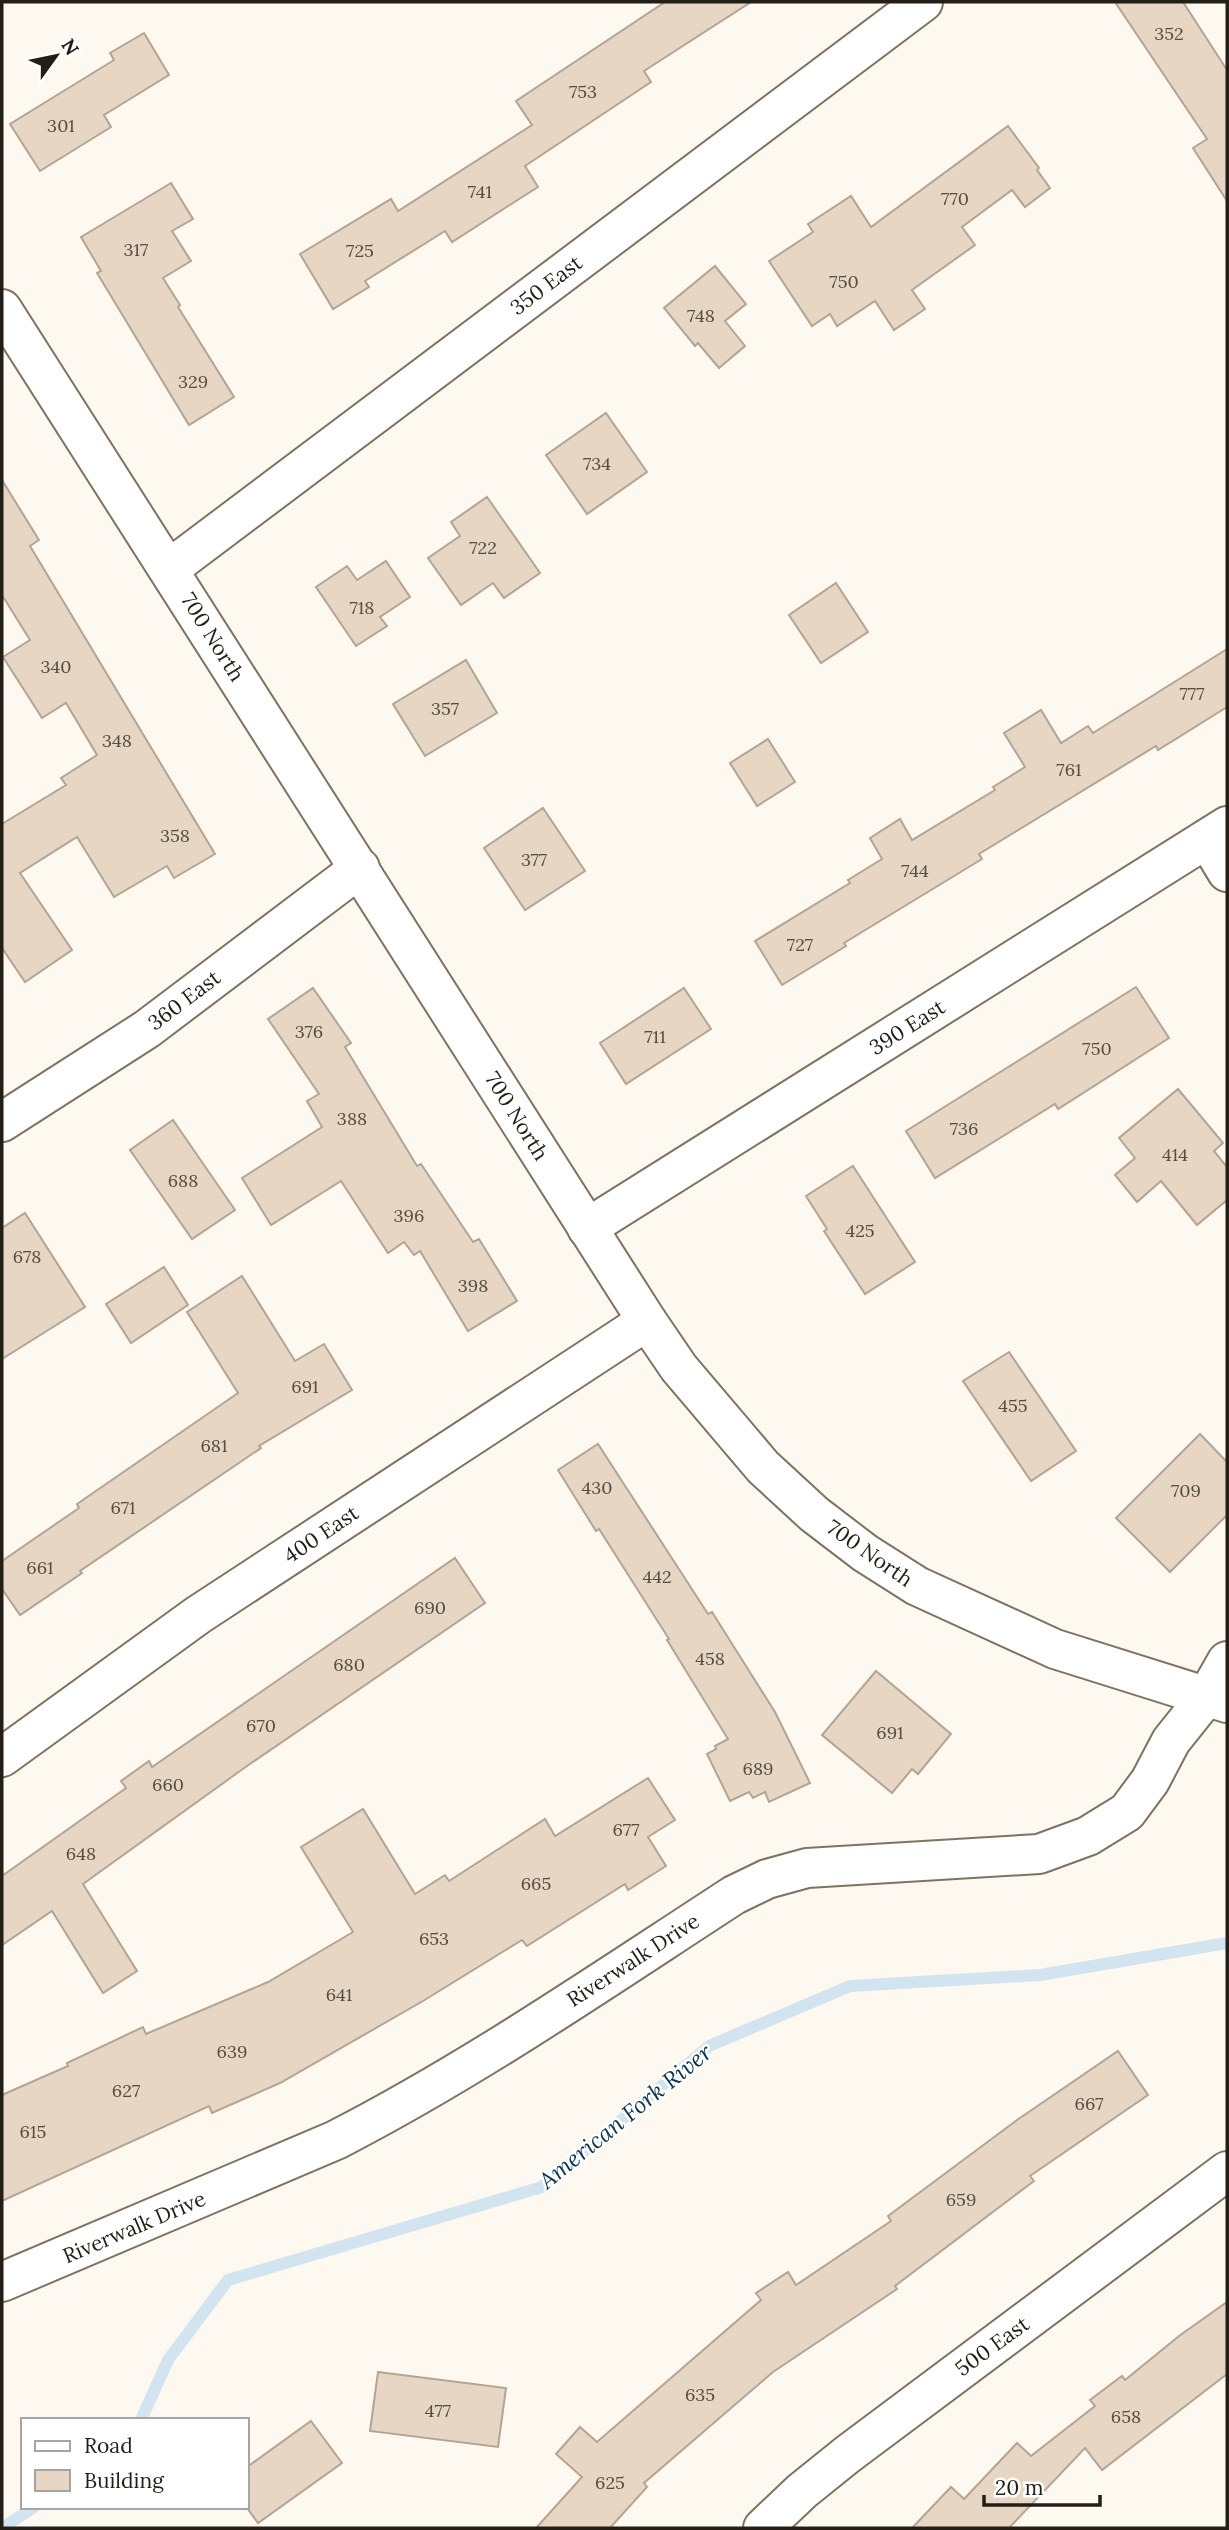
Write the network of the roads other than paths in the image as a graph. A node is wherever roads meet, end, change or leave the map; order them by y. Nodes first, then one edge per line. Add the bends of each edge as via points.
1 (923, 2) edge
2 (2, 309) edge
3 (169, 569) junction
4 (1217, 832) edge
5 (360, 868) junction
6 (1227, 872) edge
7 (2, 1122) edge
8 (587, 1228) junction
9 (647, 1321) junction
10 (1227, 1661) edge
11 (1217, 1700) edge
12 (2, 1757) edge
13 (1227, 2171) edge
14 (2, 2283) edge
15 (763, 2528) edge

1 - 3 street, 350 East
2 - 3 street, 700 North
3 - 5 street, 700 North
4 - 6 street
4 - 8 street, 390 East
5 - 7 street, 360 East via 147,1029
5 - 8 street, 700 North
8 - 9 street, 700 North
9 - 11 street, 700 North via 679,1368 763,1467 865,1553 917,1586 1055,1649
9 - 12 street, 400 East via 198,1615
10 - 11 street, Riverwalk Drive
11 - 14 street, Riverwalk Drive via 1171,1741 1127,1812 1088,1836 1038,1854 807,1868 767,1879 734,1895 369,2123
13 - 15 street, 500 East via 848,2454

